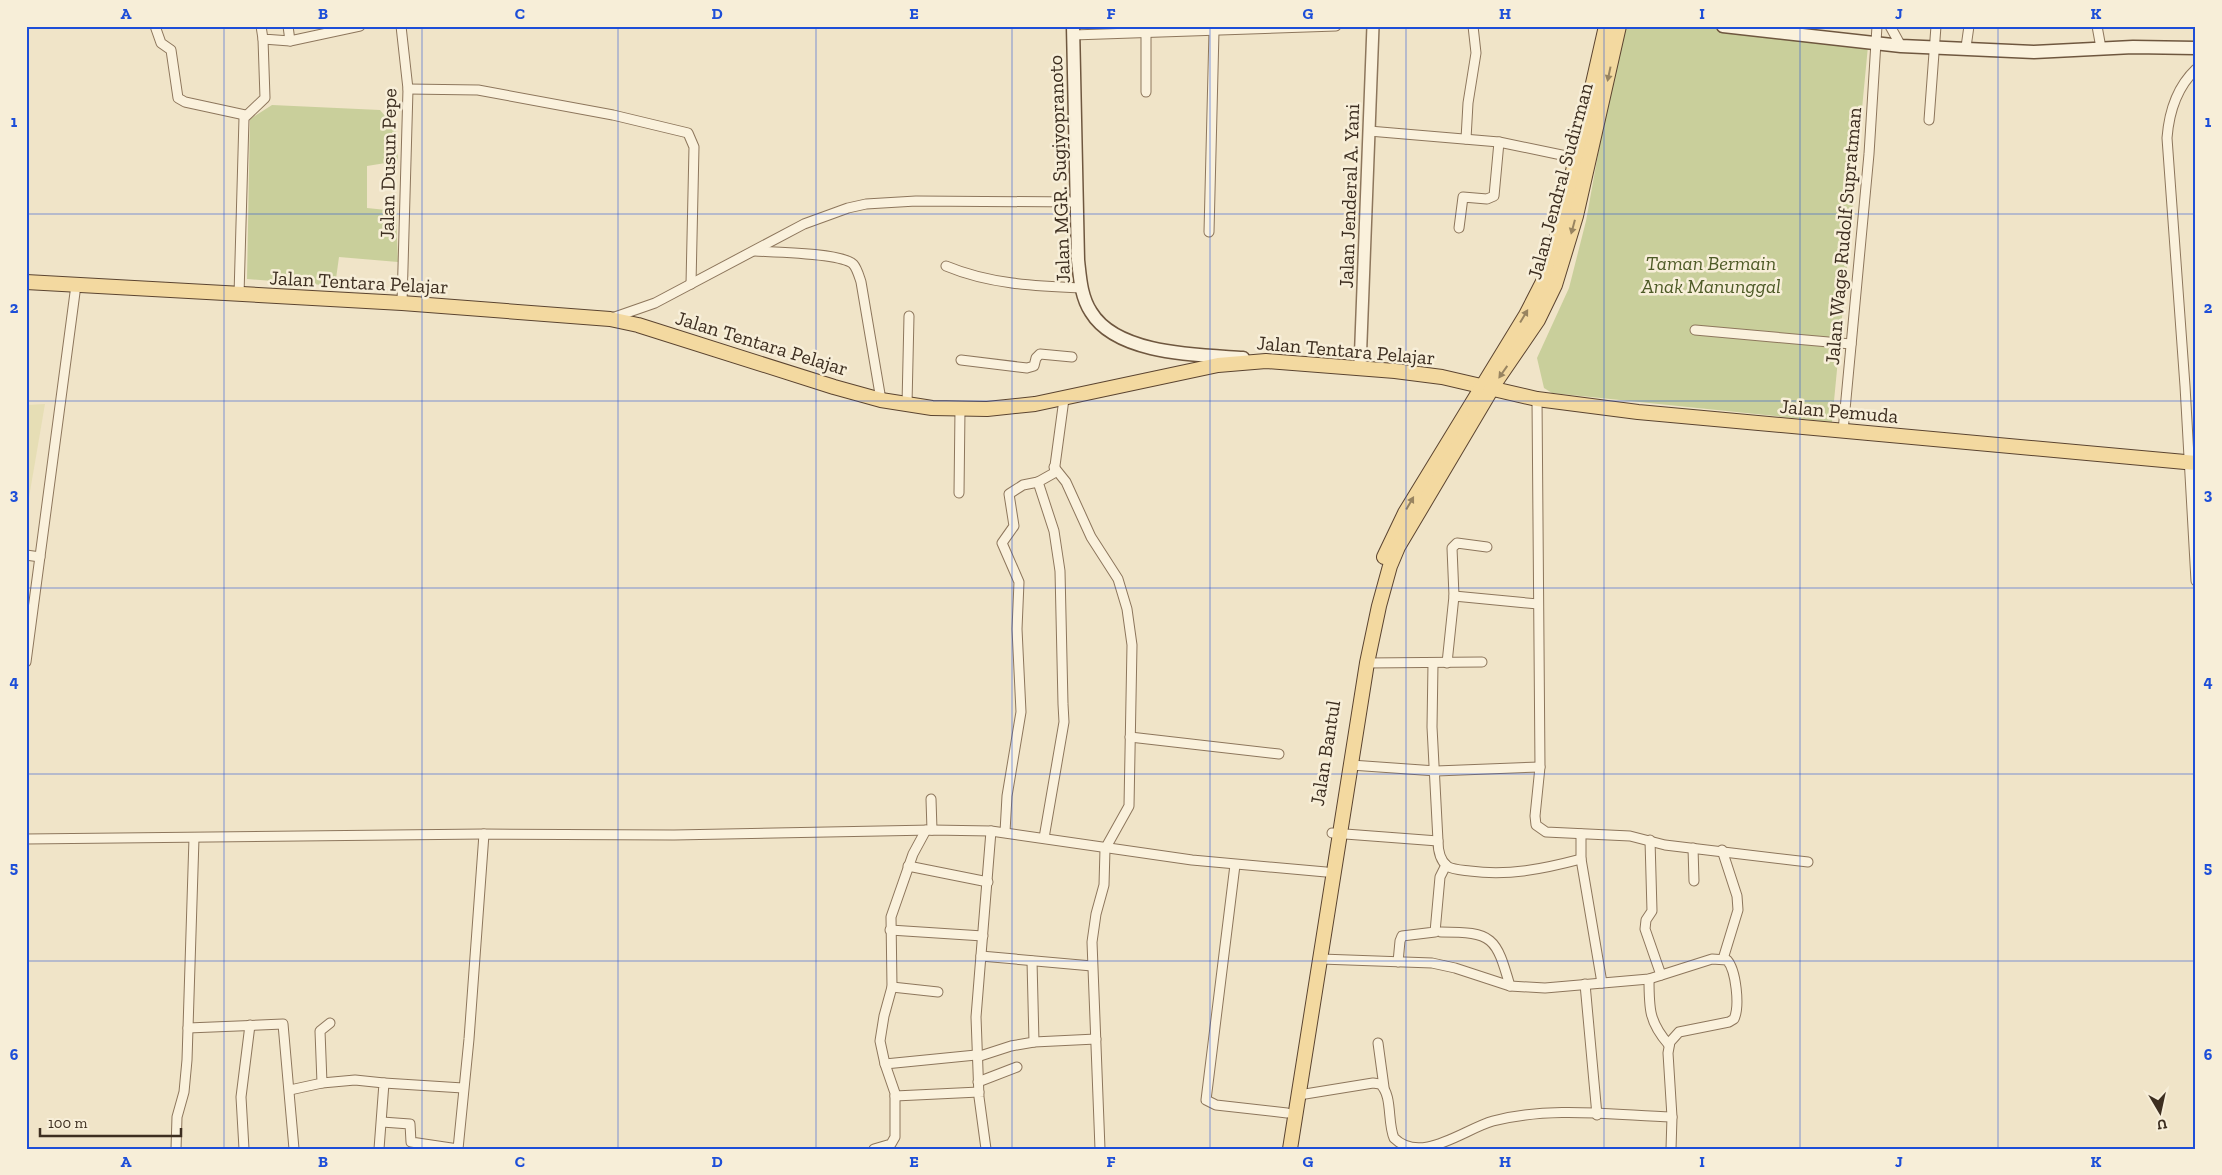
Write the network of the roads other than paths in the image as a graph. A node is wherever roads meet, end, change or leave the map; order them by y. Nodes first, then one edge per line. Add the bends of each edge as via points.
1 (155, 26) edge
2 (261, 26) edge
3 (288, 26) edge
4 (360, 26) edge
5 (401, 26) edge
6 (1336, 26) edge
7 (1373, 26) edge
8 (1473, 26) edge
9 (1606, 26) edge
10 (1619, 26) edge
11 (1723, 26) edge
12 (1877, 26) edge
13 (1890, 26) edge
14 (1936, 26) edge
15 (1969, 26) edge
16 (2097, 26) edge
17 (1293, 27) edge
18 (1195, 29) edge
19 (1073, 30) edge
20 (1141, 31) edge
21 (1214, 31) junction
22 (263, 39) junction
23 (290, 41) junction
24 (1877, 44) junction
25 (1901, 46) junction
26 (1936, 46) junction
27 (1966, 47) junction
28 (2101, 48) junction
29 (2196, 48) edge
30 (2196, 69) edge
31 (408, 89) junction
32 (1146, 92) dead end
33 (245, 115) junction
34 (1929, 120) dead end
35 (1369, 131) junction
36 (1466, 138) junction
37 (1499, 142) junction
38 (1576, 158) junction
39 (1077, 202) junction
40 (1459, 228) dead end
41 (1209, 232) dead end
42 (752, 251) junction
43 (946, 266) dead end
44 (26, 282) edge
45 (691, 284) junction
46 (76, 285) junction
47 (1081, 288) junction
48 (239, 295) junction
49 (402, 303) junction
50 (910, 316) dead end
51 (610, 319) junction
52 (1695, 330) dead end
53 (1851, 344) junction
54 (1072, 357) dead end
55 (961, 360) dead end
56 (1286, 362) junction
57 (1360, 367) junction
58 (1486, 389) junction
59 (1064, 399) junction
60 (881, 400) junction
61 (1537, 400) junction
62 (907, 404) junction
63 (960, 410) junction
64 (1842, 431) junction
65 (2192, 463) edge
66 (1054, 467) junction
67 (1038, 482) junction
68 (959, 493) dead end
69 (1487, 547) dead end
70 (26, 555) edge
71 (40, 557) junction
72 (2196, 581) edge
73 (1454, 596) junction
74 (1538, 604) junction
75 (26, 662) edge
76 (1482, 662) dead end
77 (1367, 663) junction
78 (1448, 663) junction
79 (1433, 664) junction
80 (1130, 737) junction
81 (1279, 754) dead end
82 (1351, 765) junction
83 (1540, 767) junction
84 (1436, 771) junction
85 (931, 799) dead end
86 (929, 830) junction
87 (991, 831) junction
88 (1006, 832) junction
89 (484, 834) junction
90 (1336, 834) junction
91 (1581, 834) junction
92 (194, 838) junction
93 (1044, 838) junction
94 (26, 839) edge
95 (1650, 840) junction
96 (1438, 841) junction
97 (1693, 848) junction
98 (1106, 849) junction
99 (1722, 850) junction
100 (1581, 859) junction
101 (1808, 862) dead end
102 (1235, 865) junction
103 (1446, 865) junction
104 (908, 866) junction
105 (1326, 872) junction
106 (1694, 881) dead end
107 (988, 882) junction
108 (890, 930) junction
109 (1441, 932) dead end
110 (983, 936) junction
111 (981, 956) junction
112 (1321, 959) junction
113 (1723, 959) junction
114 (1032, 961) junction
115 (1398, 962) junction
116 (1092, 966) junction
117 (1661, 975) junction
118 (1649, 978) junction
119 (1602, 983) junction
120 (1585, 984) junction
121 (1510, 986) junction
122 (892, 987) junction
123 (938, 992) dead end
124 (330, 1023) dead end
125 (250, 1025) junction
126 (188, 1028) junction
127 (1096, 1039) junction
128 (1034, 1042) junction
129 (1378, 1043) dead end
130 (1669, 1045) junction
131 (976, 1056) junction
132 (885, 1064) junction
133 (1017, 1067) dead end
134 (384, 1082) junction
135 (978, 1082) junction
136 (322, 1083) junction
137 (1384, 1087) junction
138 (463, 1088) junction
139 (290, 1090) junction
140 (979, 1092) junction
141 (1299, 1095) junction
142 (895, 1096) junction
143 (1287, 1113) junction
144 (1597, 1115) junction
145 (1672, 1117) junction
146 (382, 1122) junction
147 (1445, 1145) edge
148 (176, 1149) edge
149 (244, 1149) edge
150 (294, 1149) edge
151 (379, 1149) edge
152 (458, 1149) edge
153 (874, 1149) edge
154 (986, 1149) edge
155 (1100, 1149) edge
156 (1282, 1149) edge
157 (1290, 1149) edge
158 (1671, 1149) edge

1 - 33 street via 160,43 171,50 176,94 180,100
2 - 22 street
3 - 23 street
4 - 23 street
5 - 31 street, Jalan Dusun Pepe
6 - 17 street
7 - 35 street, Jalan Jenderal A. Yani
8 - 36 street via 1476,53
9 - 38 main road, Jalan Jendral Sudirman
10 -> 58 main road, Jalan Jendral Sudirman via 1576,216 1555,285 1538,320
11 - 24 main road
12 - 24 street, Jalan Wage Rudolf Supratman
13 - 25 street
14 - 26 street
15 - 27 street
16 - 28 street
17 - 21 street
18 - 20 street
18 - 21 street
19 - 20 street
19 - 39 main road, Jalan MGR. Sugiyopranoto
20 - 32 street
21 - 41 street
22 - 23 street
22 - 33 street via 265,98
24 - 25 main road
24 - 53 street, Jalan Wage Rudolf Supratman via 1870,154
25 - 26 main road
26 - 27 main road
26 - 34 street
27 - 28 main road via 2034,52
28 - 29 main road
30 - 65 street via 2176,95 2168,121 2167,138
31 - 45 street via 478,90 613,115 688,133 694,147
31 - 49 street, Jalan Dusun Pepe
33 - 48 street
35 - 36 street
35 - 57 street, Jalan Jenderal A. Yani
36 - 37 street
37 - 38 street
37 - 40 street via 1494,196 1491,199 1463,197
58 -> 38 main road, Jalan Jendral Sudirman via 1547,274
39 - 42 street via 916,201 866,204 811,221
39 - 47 main road, Jalan MGR. Sugiyopranoto
42 - 45 street
42 - 60 street via 831,257 851,262 860,282
43 - 47 street via 996,282
44 - 46 main road, Jalan Tentara Pelajar
45 - 51 street
46 - 48 main road, Jalan Tentara Pelajar
46 - 71 street
47 - 56 main road, Jalan MGR. Sugiyopranoto via 1091,312 1101,323 1122,339 1144,347 1204,356
48 - 49 main road, Jalan Tentara Pelajar
49 - 51 main road, Jalan Tentara Pelajar
50 - 62 street
51 - 60 main road, Jalan Tentara Pelajar
52 - 53 street
53 - 64 street, Jalan Wage Rudolf Supratman
54 - 55 street via 1040,354 1034,366 1027,368
56 - 57 main road, Jalan Tentara Pelajar
56 - 59 main road, Jalan Tentara Pelajar via 1250,361 1218,365
57 - 58 main road, Jalan Tentara Pelajar via 1442,378
58 - 61 main road, Jalan Pemuda
58 - 77 main road, Jalan Bantul via 1398,547 1379,606
90 -> 58 main road, Jalan Bantul via 1368,614 1380,566 1405,512
59 - 63 main road, Jalan Tentara Pelajar
59 - 66 street
60 - 62 main road, Jalan Tentara Pelajar
61 - 64 main road, Jalan Pemuda
61 - 74 street
62 - 63 main road, Jalan Tentara Pelajar
63 - 68 street
64 - 65 main road, Jalan Pemuda
65 - 72 street
66 - 67 street via 1051,476
66 - 80 street via 1066,482 1088,530 1124,594 1132,645
67 - 88 street via 1023,485 1009,494 1014,526 1002,543 1019,582 1017,629 1022,712 1007,796
67 - 93 street via 1054,531 1060,571 1064,704 1064,722
69 - 73 street via 1454,545
70 - 71 street
71 - 75 street
73 - 74 street
73 - 78 street
74 - 83 street
76 - 78 street
77 - 79 street
77 - 82 main road, Jalan Bantul
78 - 79 street
79 - 84 street via 1432,727
80 - 81 street
80 - 98 street via 1129,806
82 - 84 street
82 - 90 main road, Jalan Bantul
83 - 84 street
83 - 91 street via 1534,816 1537,827 1546,832
84 - 96 street
85 - 86 street
86 - 87 street
86 - 89 street via 674,835
86 - 104 street via 918,842
87 - 88 street
87 - 107 street
88 - 93 street
89 - 92 street
89 - 138 street
90 - 96 street
90 - 105 main road, Jalan Bantul
90 - 112 main road, Jalan Bantul
91 - 95 street
91 - 100 street
92 - 94 street
92 - 126 street
93 - 98 street
95 - 97 street
95 - 117 street via 1652,911 1645,929
96 - 103 street via 1438,850
97 - 99 street
97 - 106 street
98 - 102 street
98 - 116 street via 1104,885 1093,928
99 - 101 street
99 - 113 street via 1737,896 1738,910
100 - 103 street via 1519,873 1480,872
100 - 119 street
102 - 105 street
102 - 143 street via 1206,1100 1216,1105
103 - 115 street via 1440,878 1435,932 1402,936
104 - 107 street
104 - 108 street
105 - 143 main road, Jalan Bantul
107 - 110 street
108 - 110 street
108 - 122 street
109 - 121 street via 1476,933 1491,941 1502,958
110 - 111 street
111 - 114 street
111 - 131 street
112 - 115 street
112 - 141 main road, Jalan Bantul
113 - 117 street
113 - 130 street via 1734,972 1735,1017 1729,1022 1679,1032
114 - 116 street
114 - 128 street
115 - 121 street via 1442,965
116 - 127 street
117 - 118 street
118 - 119 street
118 - 130 street via 1652,1022
119 - 120 street
120 - 121 street via 1545,988
120 - 144 street
122 - 123 street
122 - 132 street via 880,1041
124 - 136 street via 320,1031
125 - 126 street
125 - 139 street via 283,1024
125 - 149 street via 240,1096
126 - 148 street via 186,1084 177,1117
127 - 128 street
127 - 155 street
128 - 131 street
129 - 137 street
130 - 145 street
131 - 132 street
131 - 135 street
132 - 142 street
133 - 135 street
134 - 136 street
134 - 138 street
134 - 146 street
135 - 140 street
136 - 139 street
137 - 141 street via 1373,1083
137 - 147 street via 1392,1132 1397,1141 1410,1148
138 - 152 street
139 - 150 street
140 - 142 street
140 - 154 street
141 - 157 main road, Jalan Bantul
142 - 153 street via 894,1141
143 - 156 main road, Jalan Bantul
144 - 145 street
144 - 147 street via 1545,1114 1508,1118 1482,1125
145 - 158 street
146 - 151 street
146 - 152 street via 410,1124 411,1142

